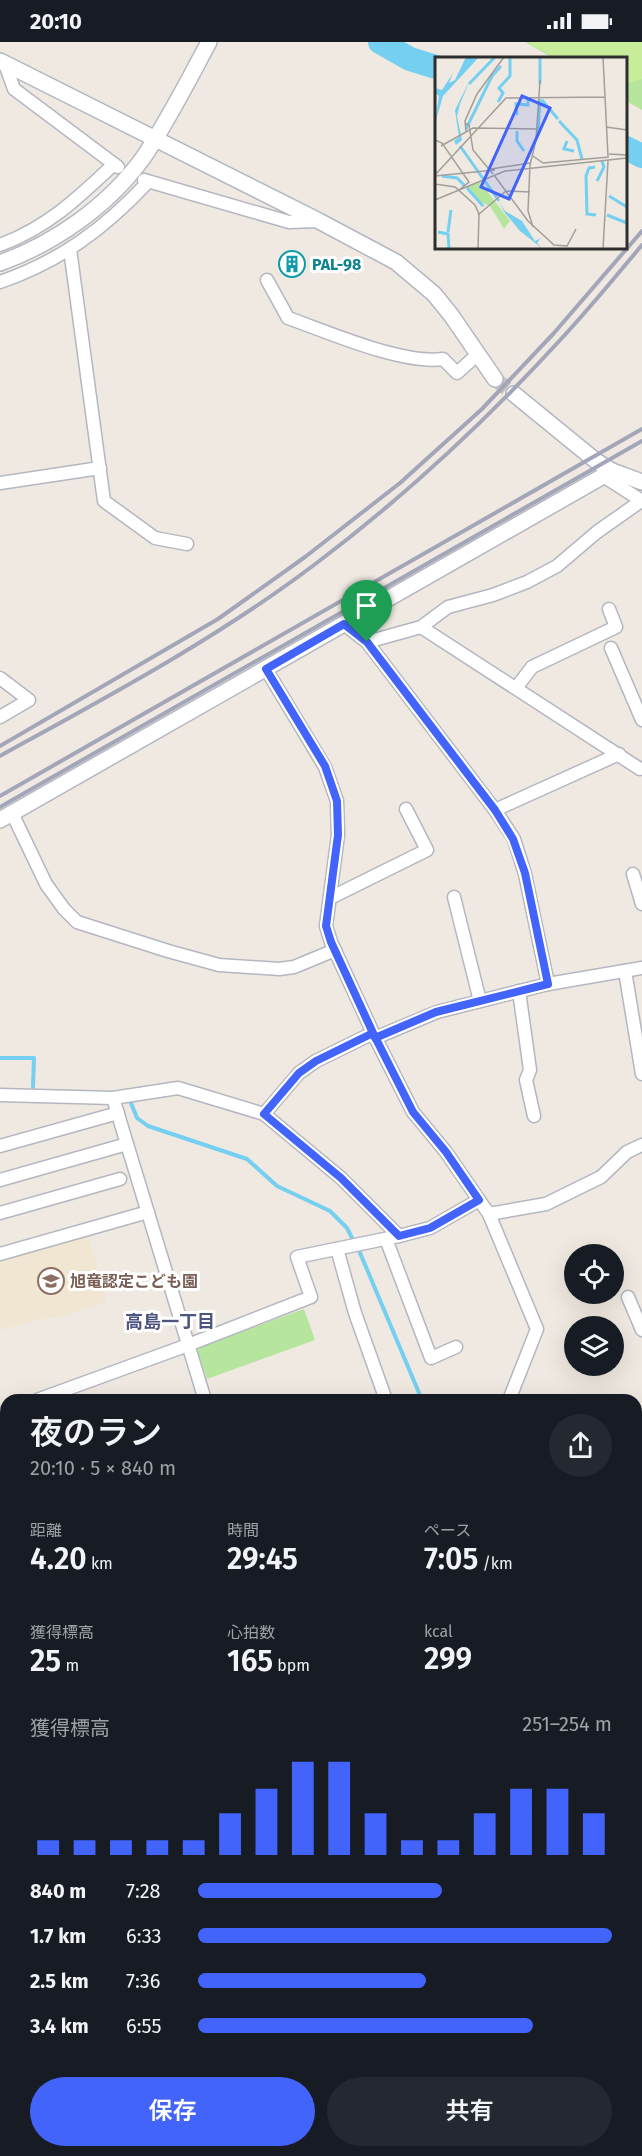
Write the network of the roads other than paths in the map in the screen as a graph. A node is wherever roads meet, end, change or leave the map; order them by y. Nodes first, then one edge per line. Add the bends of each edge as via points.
1 (209, 42) edge
2 (2, 62) edge
3 (154, 139) junction
4 (319, 220) junction
5 (0, 245) edge
6 (70, 249) junction
7 (0, 263) edge
8 (267, 280) dead end
9 (0, 282) edge
10 (478, 354) junction
11 (495, 379) tunnel mouth
12 (514, 394) tunnel mouth
13 (100, 468) junction
14 (608, 473) junction
15 (642, 482) edge
16 (0, 483) edge
17 (642, 501) edge
18 (187, 544) dead end
19 (609, 609) dead end
20 (344, 624) junction
21 (421, 627) junction
22 (367, 642) junction
23 (611, 648) dead end
24 (266, 669) junction
25 (0, 678) edge
26 (516, 688) junction
27 (0, 717) edge
28 (642, 720) edge
29 (619, 754) junction
30 (641, 769) edge
31 (406, 809) dead end
32 (495, 810) junction
33 (6, 816) edge
34 (633, 874) dead end
35 (454, 897) dead end
36 (330, 898) junction
37 (642, 904) edge
38 (335, 950) junction
39 (642, 968) edge
40 (625, 970) junction
41 (548, 984) junction
42 (519, 991) junction
43 (480, 1001) junction
44 (374, 1036) junction
45 (642, 1074) edge
46 (0, 1095) edge
47 (113, 1098) junction
48 (118, 1113) junction
49 (264, 1114) junction
50 (534, 1116) dead end
51 (127, 1144) junction
52 (642, 1145) edge
53 (0, 1146) edge
54 (120, 1179) dead end
55 (0, 1180) edge
56 (479, 1200) junction
57 (148, 1212) junction
58 (0, 1213) edge
59 (489, 1214) junction
60 (392, 1238) junction
61 (337, 1249) junction
62 (0, 1254) edge
63 (628, 1298) dead end
64 (642, 1330) edge
65 (188, 1345) junction
66 (456, 1347) dead end
67 (53, 1394) edge
68 (203, 1394) edge
69 (384, 1394) edge
70 (511, 1394) edge

1 - 3 street
2 - 3 street
2 - 5 street via 14,89 116,165 59,214
3 - 4 street
3 - 7 street via 126,178 89,213 43,244
4 - 6 street via 289,222 146,181 125,206
4 - 10 street via 417,278 451,315
6 - 9 street
6 - 13 street
8 - 10 street via 288,318 394,354 430,361 443,359 457,373
10 - 11 street
12 - 14 street
13 - 16 street
13 - 18 street via 104,501 155,538
14 - 15 street
14 - 17 street
14 - 20 street
17 - 21 street via 557,566 493,595 448,607
19 - 26 street via 616,627 532,667
20 - 22 street
20 - 24 street
21 - 22 street
21 - 26 street
22 - 32 street
23 - 28 street
24 - 33 street
24 - 36 street via 325,766 337,801 338,835
25 - 27 street via 29,700
26 - 29 street
29 - 30 street
29 - 32 street
31 - 36 street via 427,850
32 - 41 street via 513,839 525,873
33 - 38 street via 46,884 77,922 219,965 287,968
34 - 37 street
35 - 43 street
36 - 38 street via 326,926
38 - 44 street
39 - 40 street
40 - 41 street
40 - 45 street
41 - 42 street
42 - 43 street
42 - 50 street via 530,1070 526,1080
43 - 44 street via 436,1012
44 - 49 street via 316,1061 299,1073
44 - 56 street via 413,1112
46 - 47 street
47 - 48 street
47 - 49 street via 178,1088
48 - 51 street
48 - 53 street
49 - 60 street via 341,1178
51 - 55 street
51 - 57 street
52 - 59 street via 627,1152 601,1177 546,1204
54 - 58 street
56 - 59 street
56 - 60 street via 430,1228
57 - 62 street
57 - 65 street
59 - 70 street via 537,1329
60 - 61 street
60 - 66 street via 430,1358
61 - 65 street via 297,1257 311,1297
61 - 69 street
63 - 64 street
65 - 67 street
65 - 68 street

